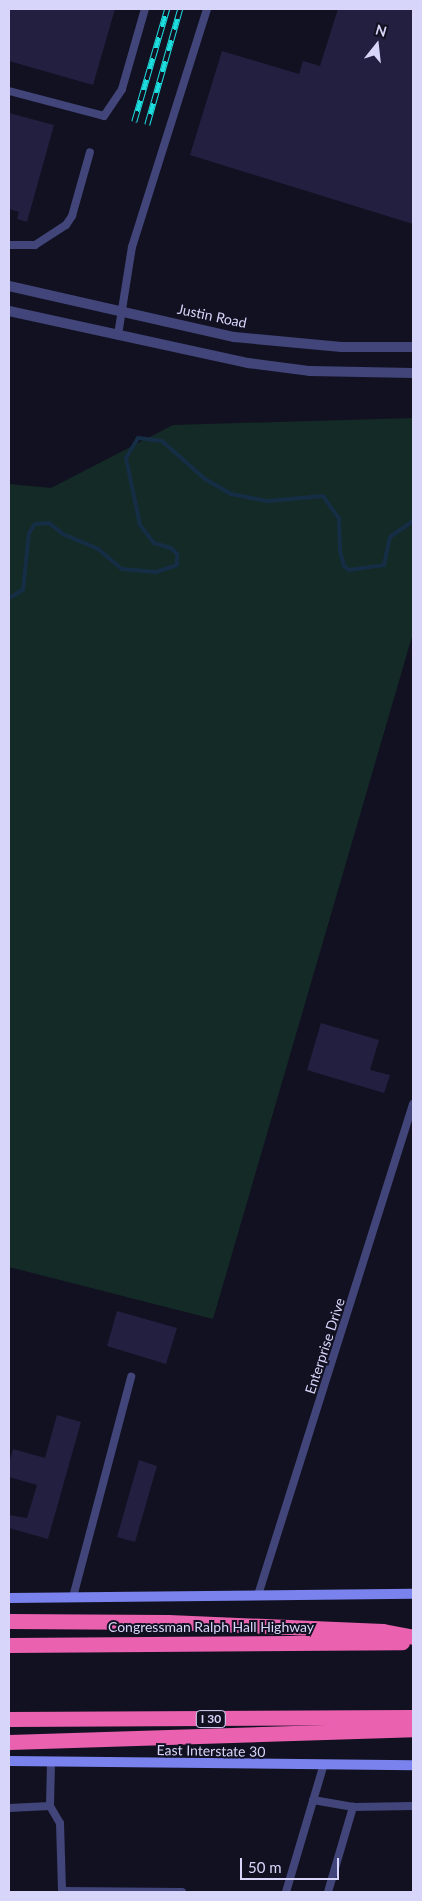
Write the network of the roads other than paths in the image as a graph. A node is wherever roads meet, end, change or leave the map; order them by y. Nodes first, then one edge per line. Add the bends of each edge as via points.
1 (145, 9) edge
2 (207, 9) edge
3 (9, 91) edge
4 (90, 152) dead end
5 (9, 245) edge
6 (9, 286) edge
7 (124, 310) junction
8 (9, 311) edge
9 (118, 335) junction
10 (413, 347) edge
11 (413, 373) edge
12 (413, 1104) edge
13 (131, 1377) dead end
14 (413, 1594) edge
15 (258, 1595) junction
16 (73, 1597) junction
17 (9, 1598) edge
18 (9, 1622) edge
19 (413, 1637) edge
20 (413, 1642) edge
21 (9, 1645) edge
22 (413, 1717) edge
23 (9, 1719) edge
24 (413, 1729) edge
25 (9, 1742) edge
26 (9, 1761) edge
27 (51, 1762) junction
28 (413, 1765) edge
29 (323, 1767) junction
30 (313, 1800) junction
31 (50, 1806) junction
32 (413, 1806) edge
33 (353, 1807) junction
34 (9, 1808) edge
35 (182, 1892) edge
36 (286, 1892) edge
37 (328, 1892) edge

1 - 3 lane via 122,89 104,116
2 - 7 lane via 132,247
4 - 5 lane via 72,216 66,225 35,245
6 - 7 street, Justin Road
7 - 9 lane
7 - 10 street, Justin Road via 234,337 342,347
8 - 9 street
9 - 11 street via 248,363 310,371
12 - 15 lane, Enterprise Drive
13 - 16 lane
14 - 15 main road
15 - 16 main road
16 - 17 main road
18 - 19 highway via 168,1622 383,1631
20 - 21 highway, Congressman Ralph Hall Highway
22 - 23 highway, I 30
24 - 25 highway
26 - 27 main road, East Interstate 30
27 - 29 main road, East Interstate 30
27 - 31 lane
28 - 29 main road, East Interstate 30
29 - 30 lane
30 - 33 lane
30 - 36 lane
31 - 34 lane
31 - 35 lane via 60,1823 62,1891
32 - 33 lane
33 - 37 lane

